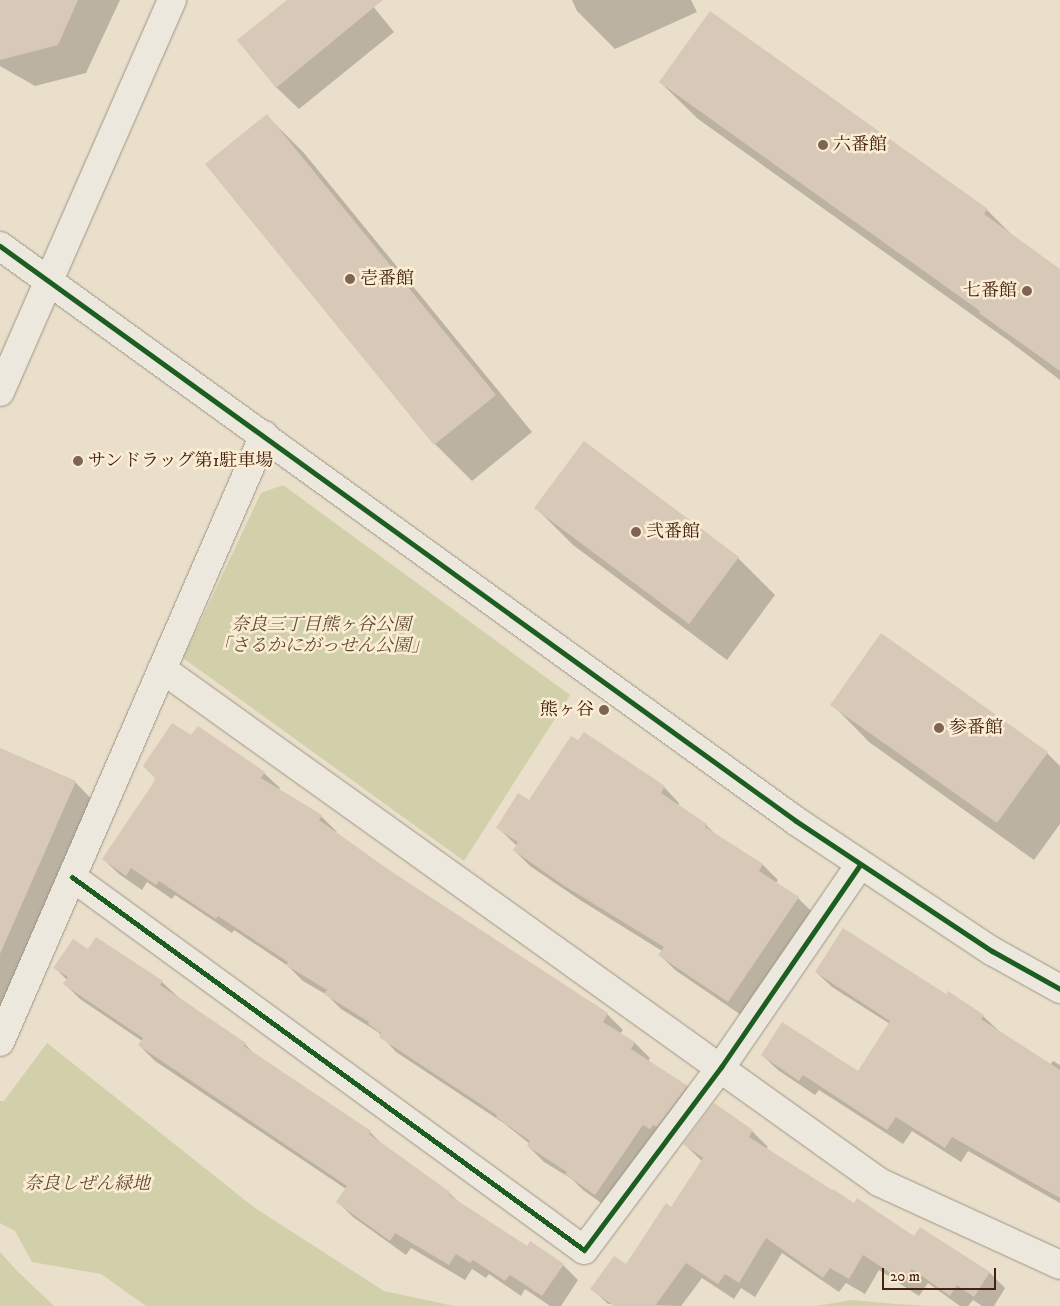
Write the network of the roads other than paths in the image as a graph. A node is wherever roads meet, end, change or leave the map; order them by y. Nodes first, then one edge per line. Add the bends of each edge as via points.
1 (172, 0) edge
2 (0, 246) edge
3 (49, 280) junction
4 (0, 392) edge
5 (264, 435) junction
6 (162, 669) junction
7 (860, 865) junction
8 (72, 877) junction
9 (1060, 989) edge
10 (0, 1042) edge
11 (721, 1067) junction
12 (1060, 1264) edge

1 - 3 street
2 - 3 street
3 - 4 street
3 - 5 street
5 - 6 street
5 - 7 street
6 - 8 street
6 - 11 street
7 - 9 street via 992,951
7 - 11 street
8 - 10 street
8 - 11 street via 584,1250
11 - 12 street via 879,1182

